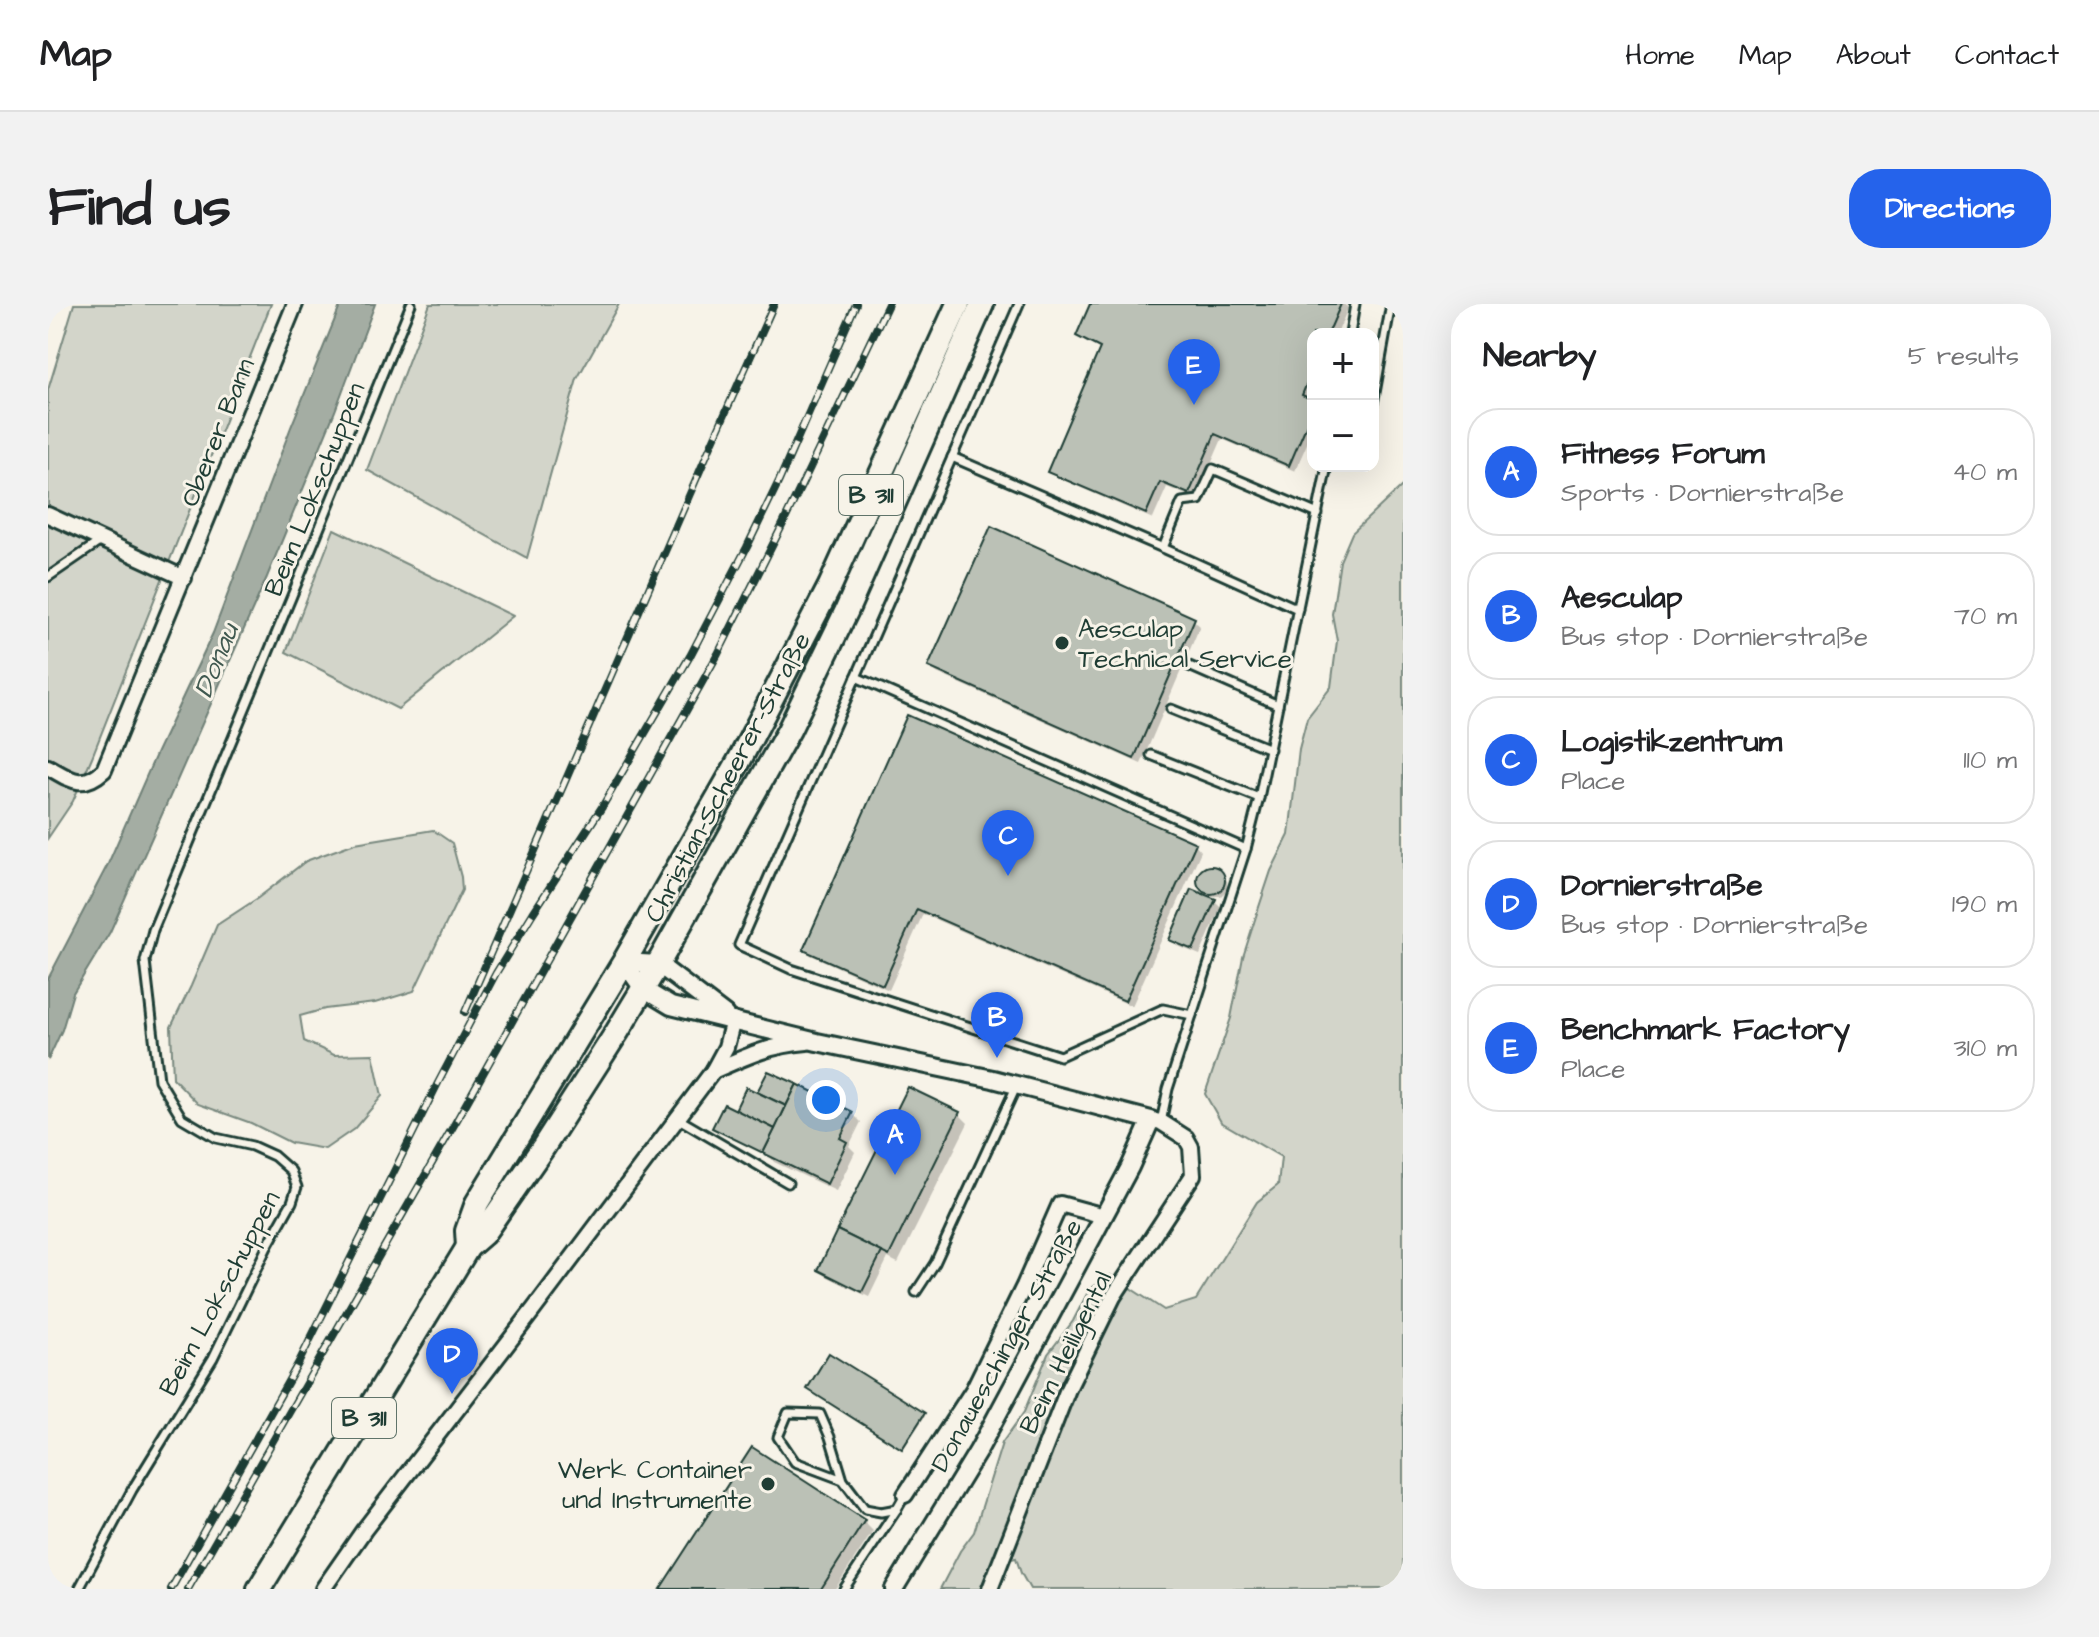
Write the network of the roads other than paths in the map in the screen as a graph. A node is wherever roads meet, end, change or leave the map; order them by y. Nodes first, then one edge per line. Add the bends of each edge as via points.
1 (295, 304) edge
2 (411, 304) edge
3 (958, 304) edge
4 (982, 304) edge
5 (1019, 304) edge
6 (1355, 304) edge
7 (1391, 304) edge
8 (1351, 328) edge
9 (1374, 400) edge
10 (952, 457) junction
11 (1326, 472) edge
12 (1318, 514) junction
13 (48, 515) edge
14 (102, 540) junction
15 (1163, 548) junction
16 (48, 577) edge
17 (184, 578) junction
18 (1298, 609) junction
19 (1187, 665) dead end
20 (856, 677) junction
21 (1278, 705) junction
22 (1171, 709) dead end
23 (1270, 749) junction
24 (1151, 755) dead end
25 (48, 767) edge
26 (1259, 798) junction
27 (1246, 849) junction
28 (624, 962) junction
29 (658, 964) junction
30 (643, 989) junction
31 (1192, 1015) junction
32 (733, 1020) junction
33 (817, 1042) junction
34 (713, 1071) junction
35 (1017, 1085) junction
36 (677, 1118) junction
37 (1156, 1121) junction
38 (788, 1183) dead end
39 (1104, 1216) junction
40 (468, 1247) junction
41 (916, 1292) dead end
42 (843, 1480) junction
43 (905, 1495) joint
44 (897, 1509) junction
45 (79, 1589) edge
46 (259, 1589) edge
47 (323, 1589) edge
48 (844, 1589) edge
49 (894, 1589) edge
50 (990, 1589) edge

1 - 17 street, Oberer Bann
2 - 45 lane, Beim Lokschuppen via 153,930 145,961 159,1080 182,1118 216,1138 274,1156 291,1171 297,1187 213,1358
3 - 28 main road, Christian-Scheerer-Straße / B 311 via 830,586 739,761
4 - 29 main road, Christian-Scheerer-Straße / B 311 via 789,730
5 - 10 lane
6 - 8 lane
7 - 9 lane
10 - 15 lane
10 - 20 lane
11 - 12 lane
12 - 15 lane via 1213,469 1199,500 1182,502
12 - 18 lane
13 - 14 street
14 - 16 lane
14 - 17 street
15 - 18 lane
17 - 25 street, Oberer Bann via 104,770 80,782
18 - 21 lane
19 - 21 lane
20 - 27 lane
20 - 31 lane via 739,945 791,969 1060,1056 1163,1009
21 - 23 lane
22 - 23 lane
23 - 26 lane
24 - 26 lane
26 - 27 lane
27 - 31 lane
28 - 29 street
28 - 30 street
28 - 40 main road, Christian-Scheerer-Straße / B 311 via 477,1203 467,1231
29 - 30 main road, Christian-Scheerer-Straße / B 311
29 - 32 street
30 - 32 street via 671,1006
30 - 40 main road, Christian-Scheerer-Straße / B 311 via 544,1146 483,1234
31 - 37 lane
32 - 33 street
32 - 34 street
33 - 34 street via 757,1051
33 - 35 street
34 - 36 street
35 - 37 street
35 - 41 lane via 935,1263
36 - 38 lane
36 - 47 street
37 - 39 street, Donaueschinger Straße
37 - 50 street, Beim Heiligental via 1186,1138 1193,1175 1113,1297 1087,1349
39 - 43 street via 1060,1204 973,1390
39 - 49 street, Donaueschinger Straße via 978,1451
40 - 46 main road, Christian-Scheerer-Straße / B 311
42 - 42 lane via 820,1414 788,1413 778,1437 795,1462
42 - 44 lane via 865,1509
43 - 44 lane
44 - 48 lane

